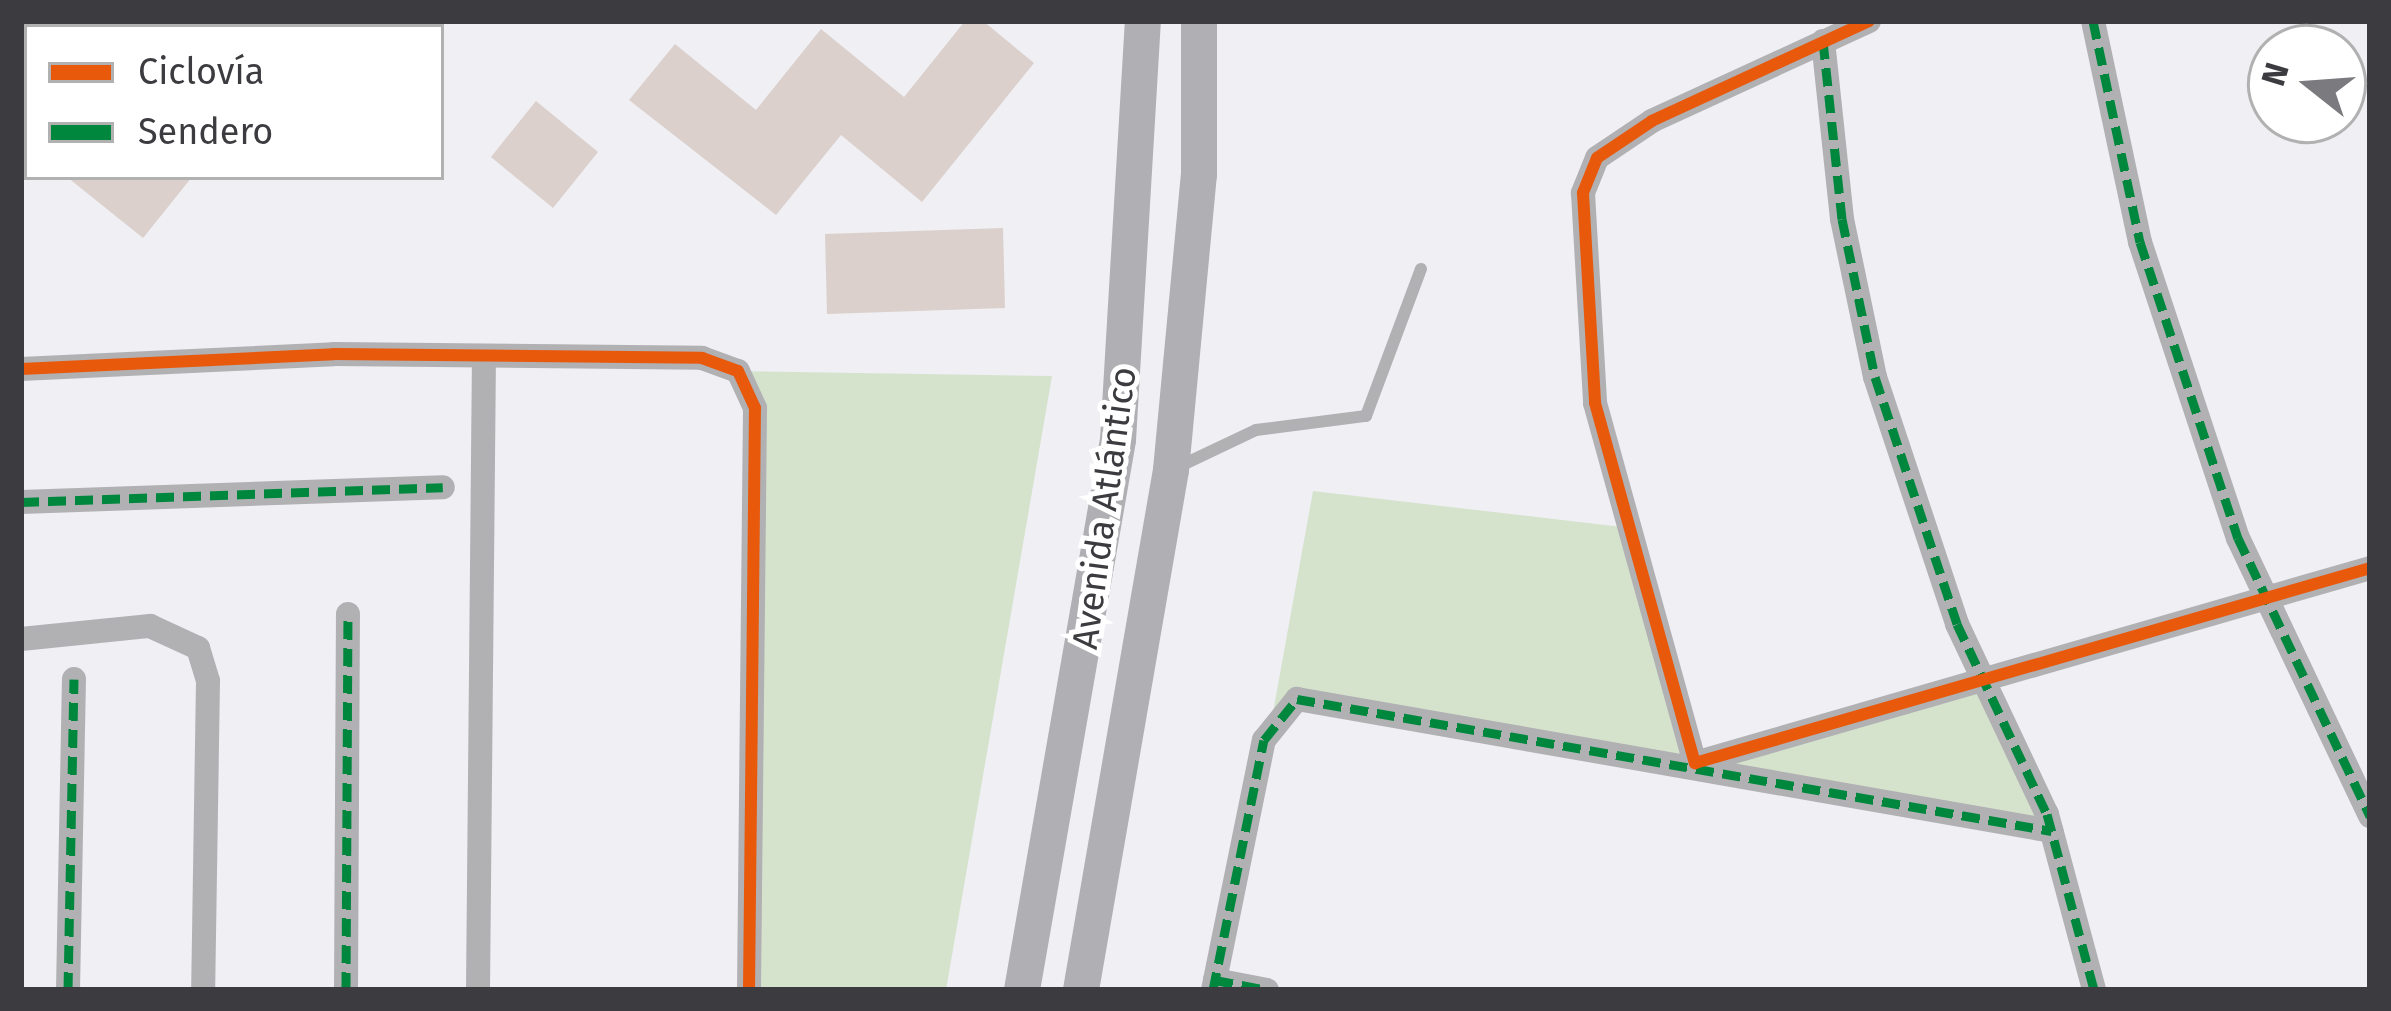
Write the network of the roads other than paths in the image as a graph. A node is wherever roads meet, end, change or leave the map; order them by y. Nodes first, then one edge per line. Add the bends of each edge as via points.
1 (1143, 21) edge
2 (1199, 21) edge
3 (1869, 21) edge
4 (2093, 21) edge
5 (1822, 41) junction
6 (1421, 269) dead end
7 (484, 357) junction
8 (21, 369) edge
9 (1172, 470) junction
10 (443, 487) dead end
11 (21, 502) edge
12 (2370, 568) edge
13 (2263, 594) junction
14 (347, 614) dead end
15 (21, 639) edge
16 (74, 680) dead end
17 (1988, 682) junction
18 (1695, 764) junction
19 (2370, 816) edge
20 (2052, 831) junction
21 (1214, 985) edge
22 (68, 990) edge
23 (203, 990) edge
24 (346, 990) edge
25 (478, 990) edge
26 (749, 990) edge
27 (1022, 990) edge
28 (1081, 990) edge
29 (1267, 990) edge
30 (2094, 990) edge

1 - 27 main road, Avenida Atlántico via 1118,440
2 - 9 main road, Avenida Atlántico via 1198,174
3 - 5 street
4 - 13 street via 2168,337
5 - 17 street via 1842,219 1875,377 1929,550
5 - 18 street via 1610,146 1583,193 1598,422
6 - 9 lane via 1366,416 1256,430
7 - 8 street
7 - 25 street
7 - 26 street via 702,358 750,388
9 - 28 main road, Avenida Atlántico
10 - 11 street
12 - 13 street
13 - 17 street
13 - 19 street
14 - 24 street
15 - 23 street via 150,626 198,648 208,681
16 - 22 street
17 - 18 street
17 - 20 street
18 - 20 street
18 - 21 street via 1297,699 1264,740
20 - 30 street
21 - 29 street

